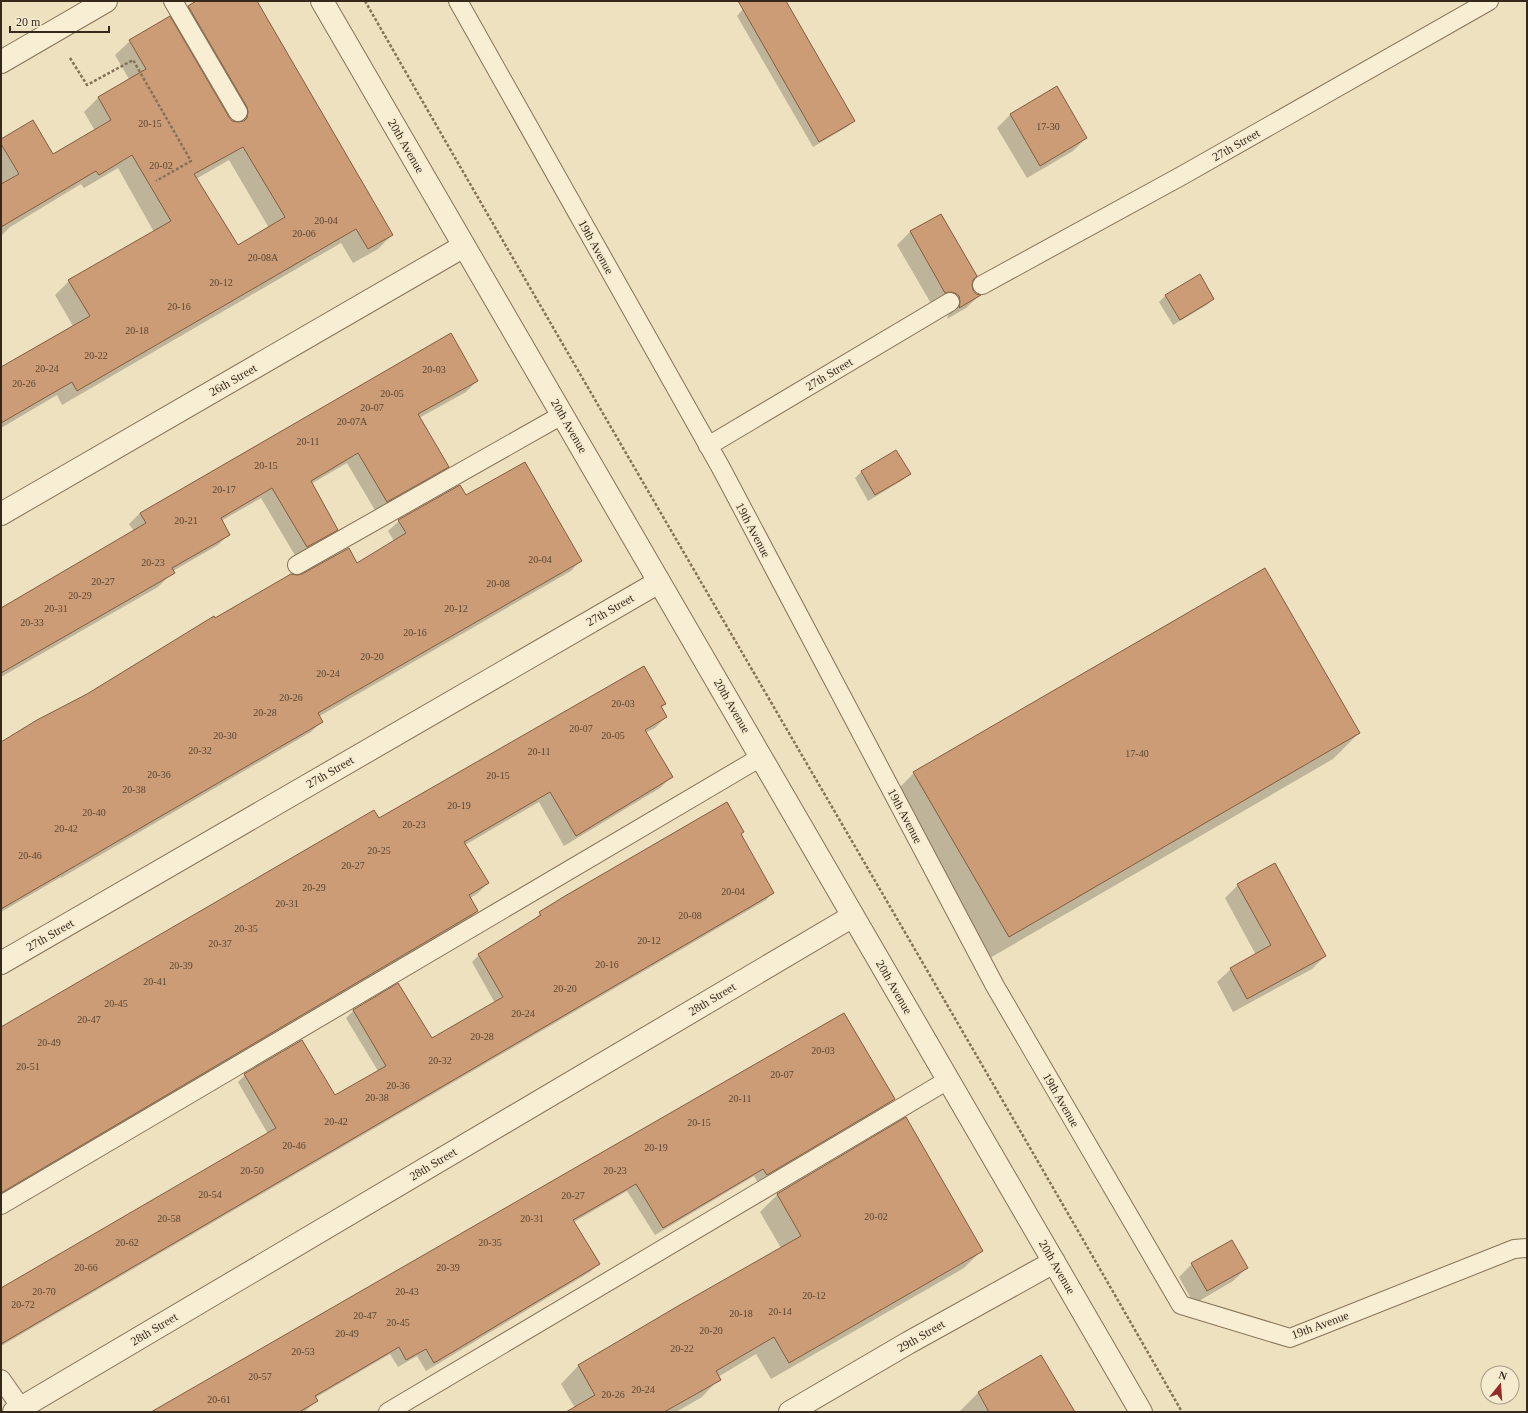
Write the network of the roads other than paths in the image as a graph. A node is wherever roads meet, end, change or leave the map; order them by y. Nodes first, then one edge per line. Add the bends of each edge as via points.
1 (106, 1) edge
2 (173, 1) edge
3 (322, 1) edge
4 (458, 1) edge
5 (1489, 1) edge
6 (1, 62) edge
7 (238, 112) dead end
8 (464, 246) junction
9 (982, 285) dead end
10 (950, 302) dead end
11 (562, 415) junction
12 (708, 446) junction
13 (1, 514) edge
14 (297, 565) dead end
15 (659, 582) junction
16 (761, 757) junction
17 (853, 916) junction
18 (1, 963) edge
19 (948, 1080) junction
20 (1, 1205) edge
21 (1527, 1248) edge
22 (1054, 1262) junction
23 (1, 1379) edge
24 (20, 1410) edge
25 (388, 1412) edge
26 (790, 1412) edge
27 (1141, 1412) edge

1 - 6 street
2 - 7 lane
3 - 8 street, 20th Avenue
4 - 12 lane, 19th Avenue
5 - 9 lane, 27th Street via 1183,175
8 - 11 street, 20th Avenue
8 - 13 street, 26th Street
10 - 12 lane, 27th Street
11 - 14 lane
11 - 15 street, 20th Avenue
12 - 21 lane, 19th Avenue via 994,986 1181,1305 1290,1338 1514,1249
15 - 16 street, 20th Avenue
15 - 18 street, 27th Street
16 - 17 street, 20th Avenue
16 - 20 lane
17 - 19 street, 20th Avenue
17 - 24 street, 28th Street
19 - 22 street, 20th Avenue
19 - 25 lane
22 - 26 street, 29th Street
22 - 27 street, 20th Avenue
23 - 24 lane

